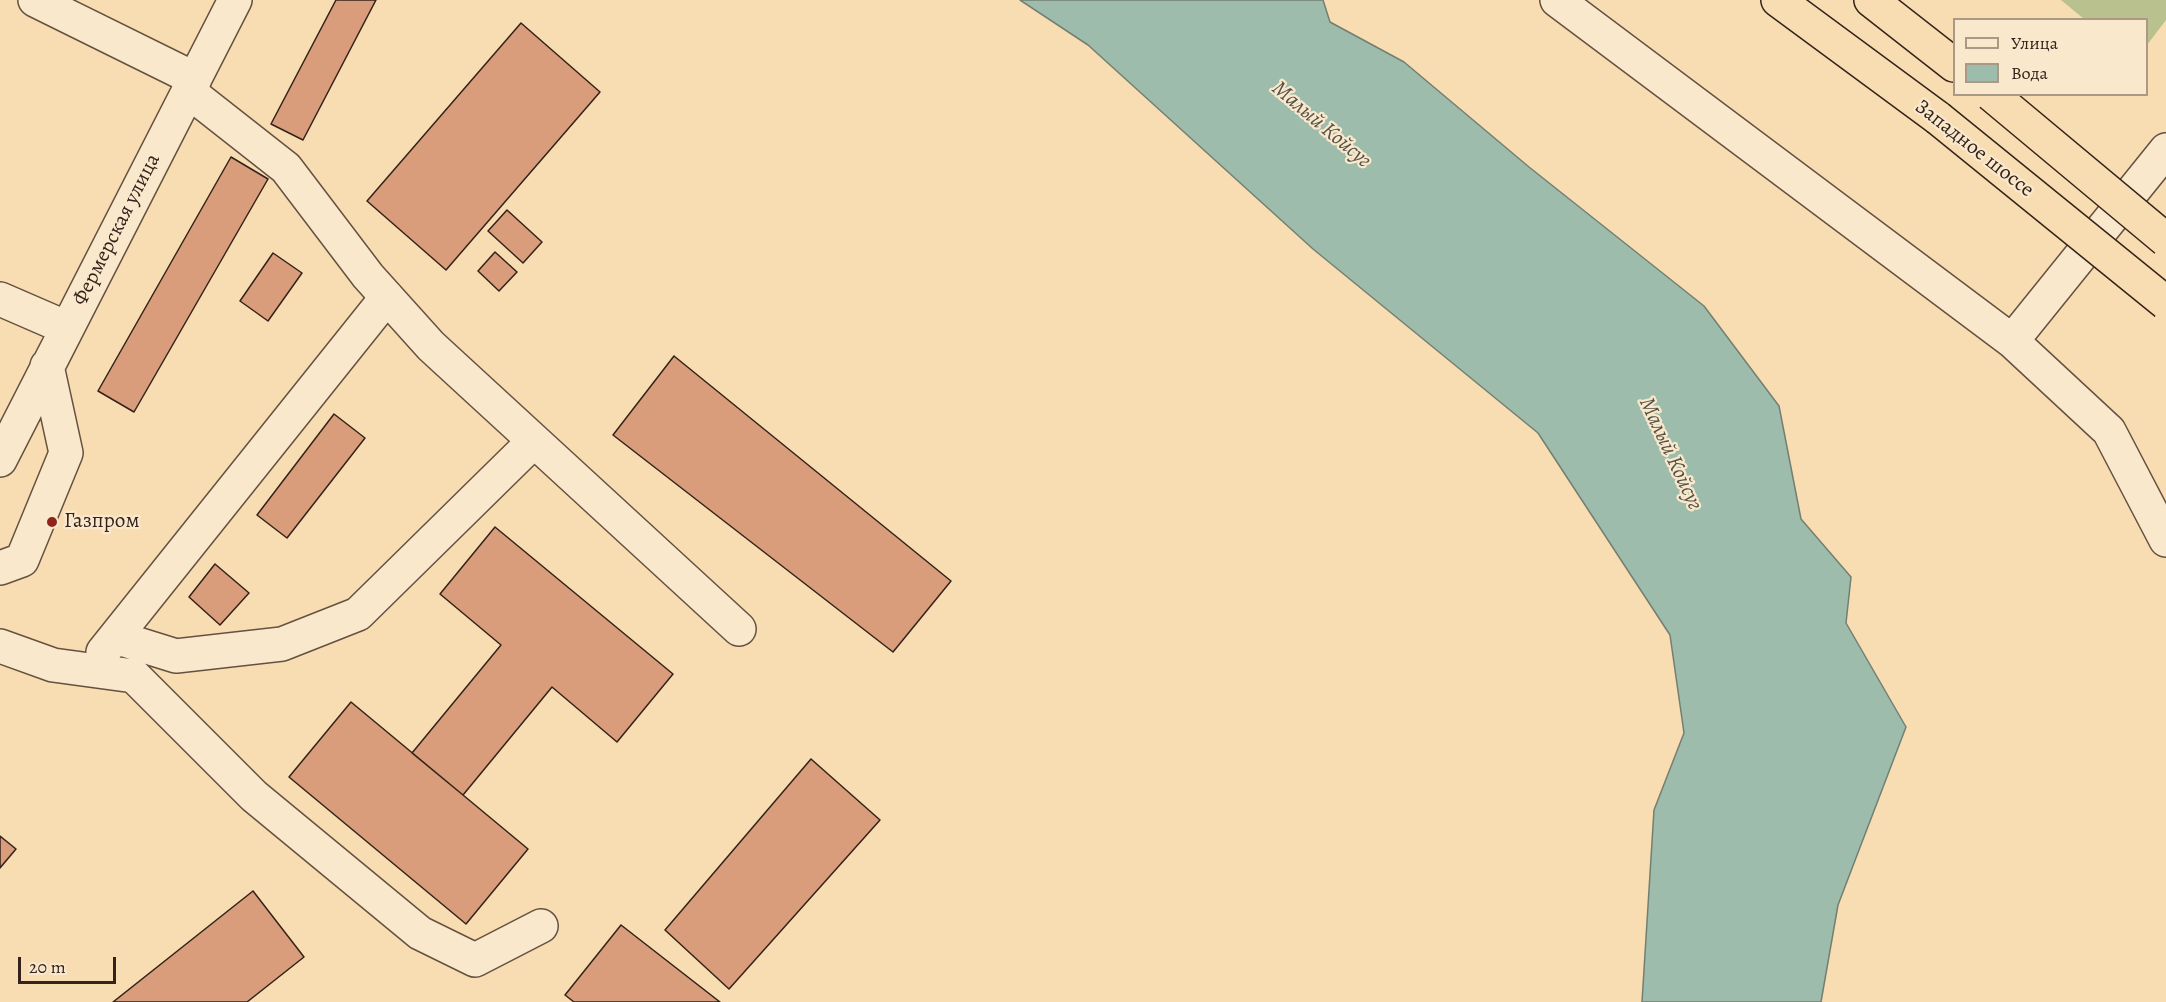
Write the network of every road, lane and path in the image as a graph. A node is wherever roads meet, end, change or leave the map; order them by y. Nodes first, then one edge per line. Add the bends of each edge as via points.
1 (35, 0) edge
2 (1557, 0) edge
3 (1778, 0) edge
4 (1871, 0) edge
5 (222, 9) edge
6 (1953, 64) edge
7 (191, 85) junction
8 (1993, 96) edge
9 (2166, 150) edge
10 (2166, 240) edge
11 (387, 297) junction
12 (0, 299) edge
13 (2166, 303) edge
14 (67, 328) junction
15 (2012, 341) junction
16 (47, 366) junction
17 (534, 441) junction
18 (0, 460) edge
19 (2166, 540) edge
20 (0, 568) edge
21 (740, 629) dead end
22 (115, 637) junction
23 (0, 646) edge
24 (89, 670) junction
25 (541, 926) dead end

1 - 7 street
2 - 15 street
3 - 13 highway, Западное шоссе, bridge via 1938,118
4 - 6 highway
5 - 7 street, Фермерская улица
7 - 11 street via 286,168
7 - 14 street, Фермерская улица
8 - 10 highway, bridge
9 - 15 street
11 - 17 street via 431,346
11 - 22 street
12 - 14 street
14 - 16 street, Фермерская улица
15 - 19 street via 2109,431
16 - 18 street, Фермерская улица
16 - 20 street via 66,453 22,560
17 - 21 street
17 - 22 street via 358,615 282,644 176,656
22 - 24 street
23 - 24 street via 53,665
24 - 25 street via 134,676 254,796 420,933 475,960

